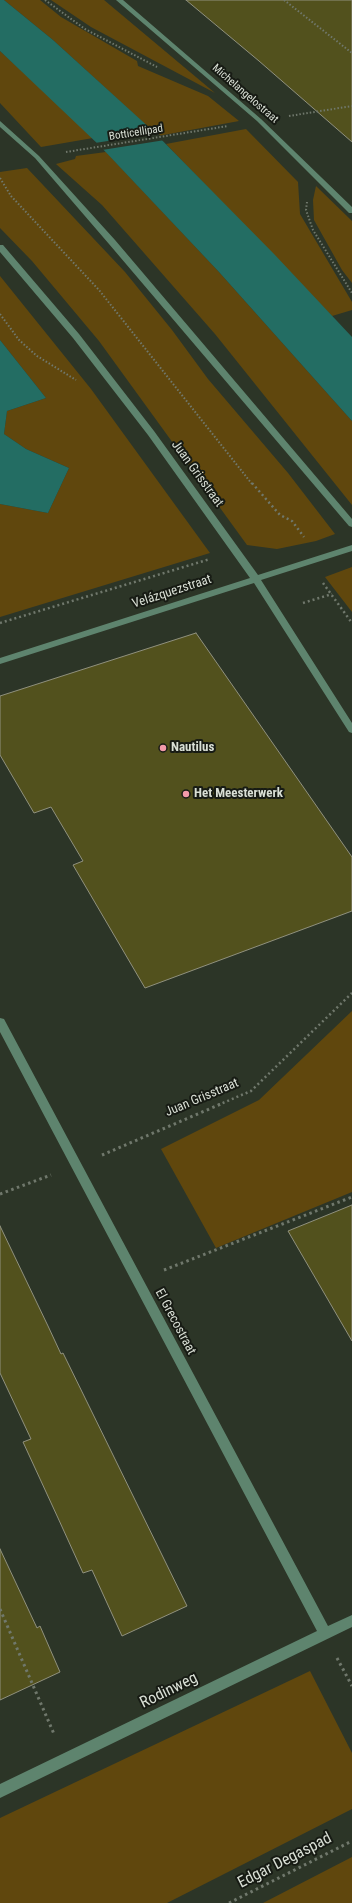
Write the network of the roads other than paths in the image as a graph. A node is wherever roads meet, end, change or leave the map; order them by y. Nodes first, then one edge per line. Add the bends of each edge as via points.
1 (119, 0) edge
2 (0, 123) edge
3 (352, 211) edge
4 (0, 247) edge
5 (352, 524) edge
6 (352, 548) edge
7 (255, 578) junction
8 (0, 661) edge
9 (352, 730) edge
10 (0, 1022) edge
11 (352, 1621) edge
12 (325, 1634) junction
13 (0, 1791) edge

1 - 3 street, Michelangelostraat via 259,120
2 - 5 street via 37,157
4 - 7 street, Juan Grisstraat via 123,396
6 - 7 street, Velázquezstraat
7 - 8 street, Velázquezstraat
7 - 9 street, Juan Grisstraat
10 - 12 street, El Grecostraat
11 - 12 street, Rodinweg
12 - 13 street, Rodinweg

